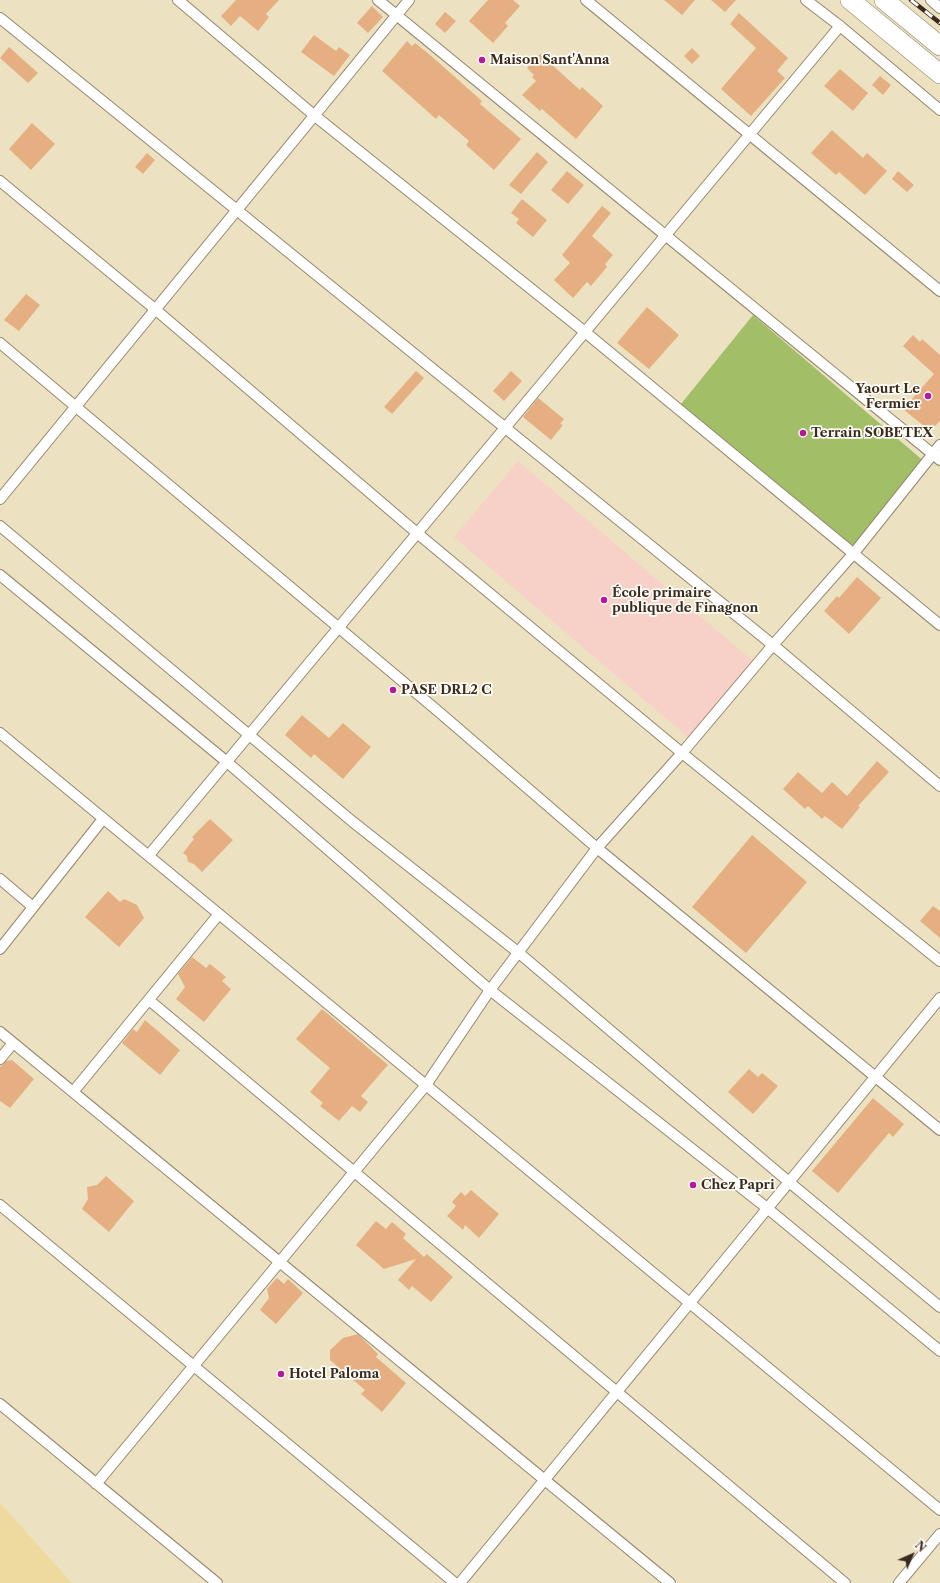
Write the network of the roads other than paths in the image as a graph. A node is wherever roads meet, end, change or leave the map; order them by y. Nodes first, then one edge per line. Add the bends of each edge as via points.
1 (178, 0) edge
2 (378, 0) edge
3 (409, 0) edge
4 (586, 0) edge
5 (806, 0) edge
6 (850, 0) edge
7 (884, 0) edge
8 (931, 0) edge
9 (940, 8) edge
10 (395, 15) junction
11 (0, 18) edge
12 (840, 26) junction
13 (940, 46) edge
14 (940, 74) edge
15 (940, 110) edge
16 (315, 116) junction
17 (749, 136) junction
18 (0, 181) edge
19 (236, 210) junction
20 (666, 235) junction
21 (940, 291) edge
22 (156, 310) junction
23 (585, 332) junction
24 (0, 343) edge
25 (75, 406) junction
26 (505, 428) junction
27 (940, 445) edge
28 (936, 458) edge
29 (0, 499) edge
30 (0, 526) edge
31 (418, 533) junction
32 (854, 553) junction
33 (0, 576) edge
34 (940, 624) edge
35 (339, 628) junction
36 (773, 645) junction
37 (0, 733) edge
38 (249, 735) junction
39 (682, 753) junction
40 (227, 762) junction
41 (940, 786) edge
42 (103, 819) junction
43 (597, 848) junction
44 (149, 855) junction
45 (0, 880) edge
46 (33, 907) junction
47 (219, 914) junction
48 (0, 949) edge
49 (519, 953) junction
50 (940, 961) edge
51 (490, 990) junction
52 (940, 998) edge
53 (149, 1000) junction
54 (0, 1032) edge
55 (13, 1043) junction
56 (0, 1059) edge
57 (876, 1076) junction
58 (426, 1085) junction
59 (74, 1092) junction
60 (940, 1130) edge
61 (354, 1172) junction
62 (789, 1182) junction
63 (0, 1205) edge
64 (767, 1208) junction
65 (279, 1262) junction
66 (690, 1303) junction
67 (940, 1307) edge
68 (940, 1351) edge
69 (194, 1366) junction
70 (617, 1392) junction
71 (0, 1404) edge
72 (545, 1480) junction
73 (96, 1484) junction
74 (940, 1510) edge
75 (940, 1534) edge
76 (217, 1583) edge
77 (455, 1583) edge
78 (460, 1583) edge
79 (670, 1583) edge
80 (845, 1583) edge
81 (900, 1583) edge

1 - 16 street
2 - 10 street
3 - 10 street
4 - 17 street
5 - 12 street
6 - 14 highway
7 - 13 highway
8 - 9 street
10 - 16 street
10 - 20 street
11 - 19 street
12 - 15 street
12 - 17 street
16 - 19 street
16 - 23 street
17 - 20 street
17 - 21 street
18 - 22 street
19 - 22 street
19 - 26 street
20 - 23 street
20 - 28 street
22 - 25 street
22 - 31 street
23 - 26 street
23 - 32 street
24 - 25 street
25 - 29 street
25 - 35 street
26 - 31 street
26 - 36 street
27 - 28 street
28 - 32 street
30 - 38 street
31 - 35 street
31 - 39 street
32 - 34 street
32 - 36 street
33 - 40 street
35 - 38 street
35 - 43 street
36 - 39 street
36 - 41 street
37 - 42 street
38 - 40 street
38 - 49 street via 353,822
39 - 43 street
39 - 50 street
40 - 44 street
40 - 51 street
42 - 44 street
42 - 46 street
43 - 49 street
43 - 57 street
44 - 47 street
45 - 46 street
46 - 48 street
47 - 53 street
47 - 58 street
49 - 51 street
49 - 62 street
51 - 58 street
51 - 64 street
52 - 57 street
53 - 59 street
53 - 61 street
54 - 55 street
55 - 56 street
55 - 59 street
57 - 60 street
57 - 62 street
58 - 61 street
58 - 66 street
59 - 65 street
61 - 65 street
61 - 70 street
62 - 64 street
62 - 67 street
63 - 69 street
64 - 66 street
64 - 68 street
65 - 69 street
65 - 72 street
66 - 70 street
66 - 74 street
69 - 73 street
69 - 77 street
70 - 72 street
70 - 80 street
71 - 73 street
72 - 78 street
72 - 79 street
73 - 76 street
75 - 81 street

